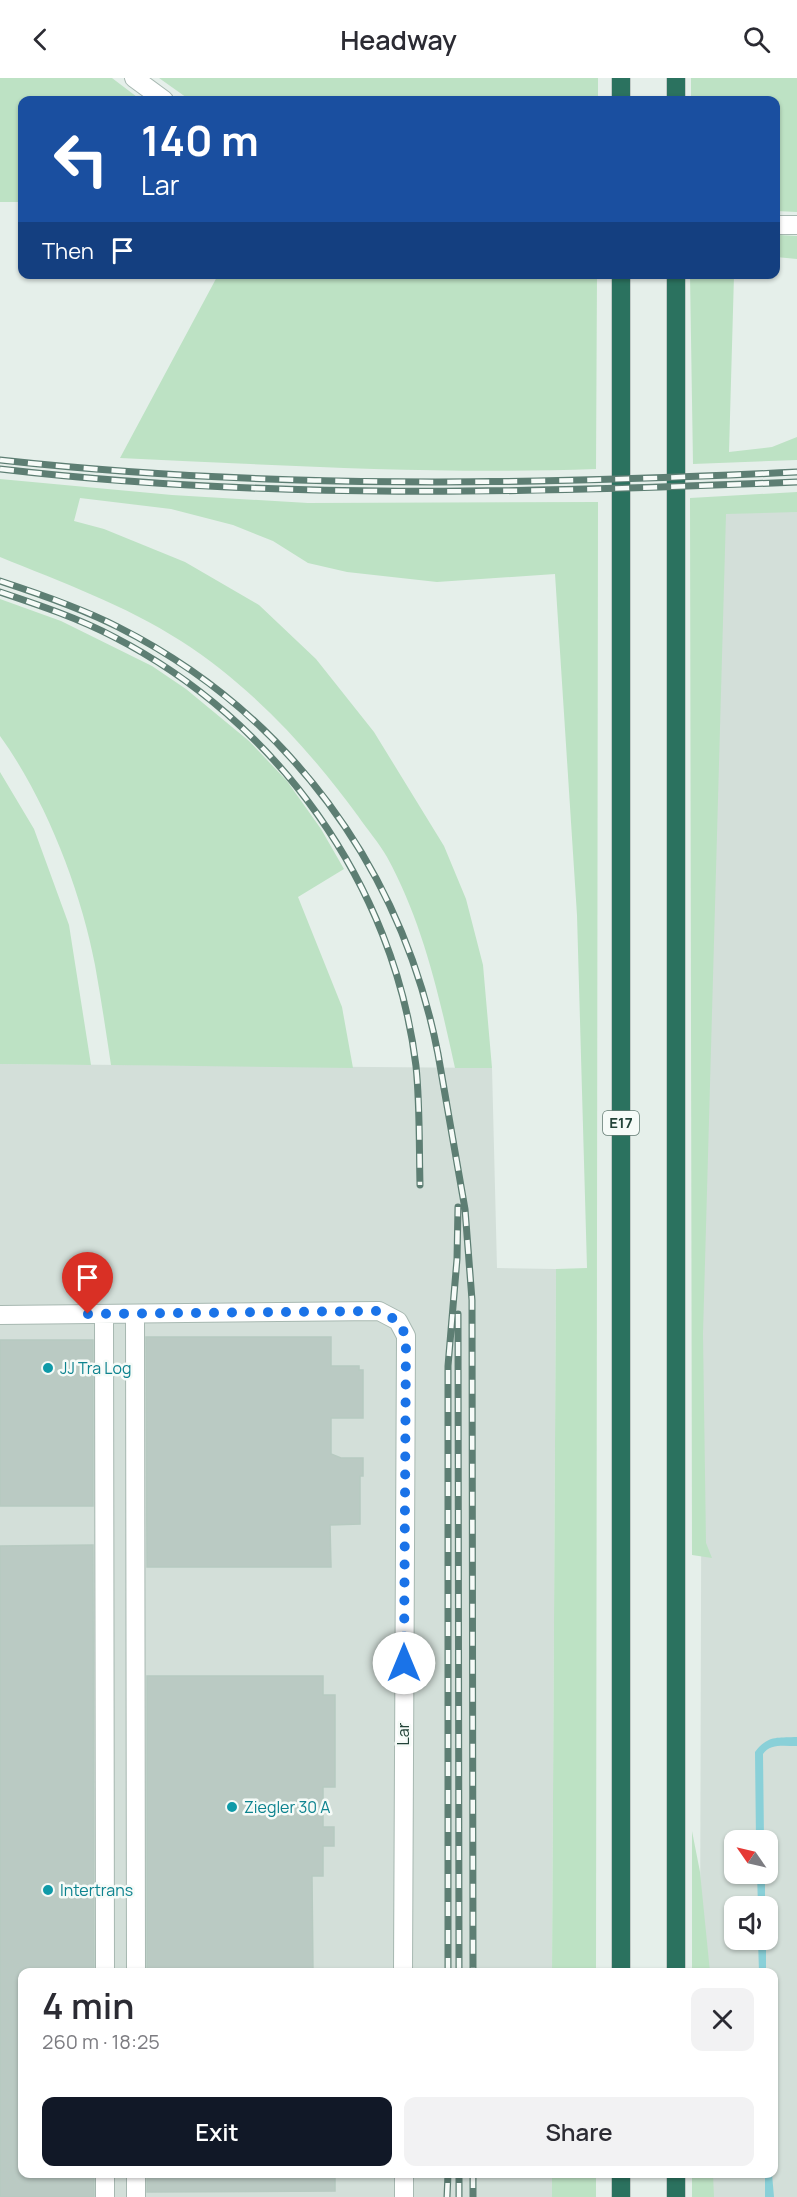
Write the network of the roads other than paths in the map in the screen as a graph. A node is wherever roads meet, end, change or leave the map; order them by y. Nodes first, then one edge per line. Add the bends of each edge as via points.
1 (134, 78) edge
2 (621, 78) edge
3 (676, 78) edge
4 (159, 96) edge
5 (621, 96) edge
6 (676, 96) edge
7 (780, 225) edge
8 (797, 225) edge
9 (621, 279) edge
10 (676, 279) edge
11 (0, 1315) edge
12 (104, 1315) junction
13 (135, 1315) junction
14 (105, 1968) edge
15 (136, 1968) edge
16 (403, 1968) edge
17 (621, 1968) edge
18 (676, 1968) edge
19 (105, 2178) edge
20 (136, 2178) edge
21 (404, 2178) edge
22 (621, 2178) edge
23 (676, 2178) edge
24 (105, 2197) edge
25 (136, 2197) edge
26 (404, 2197) edge
27 (621, 2197) edge
28 (676, 2197) edge

1 - 4 street
2 - 5 highway
3 - 6 highway
7 - 8 street
9 - 17 highway, E17
10 - 18 highway
11 - 12 street, Lar
12 - 13 street, Lar
12 - 14 street
13 - 15 street
13 - 16 street, Lar via 379,1311 398,1321 406,1336
19 - 24 street
20 - 25 street
21 - 26 street
22 - 27 highway
23 - 28 highway

